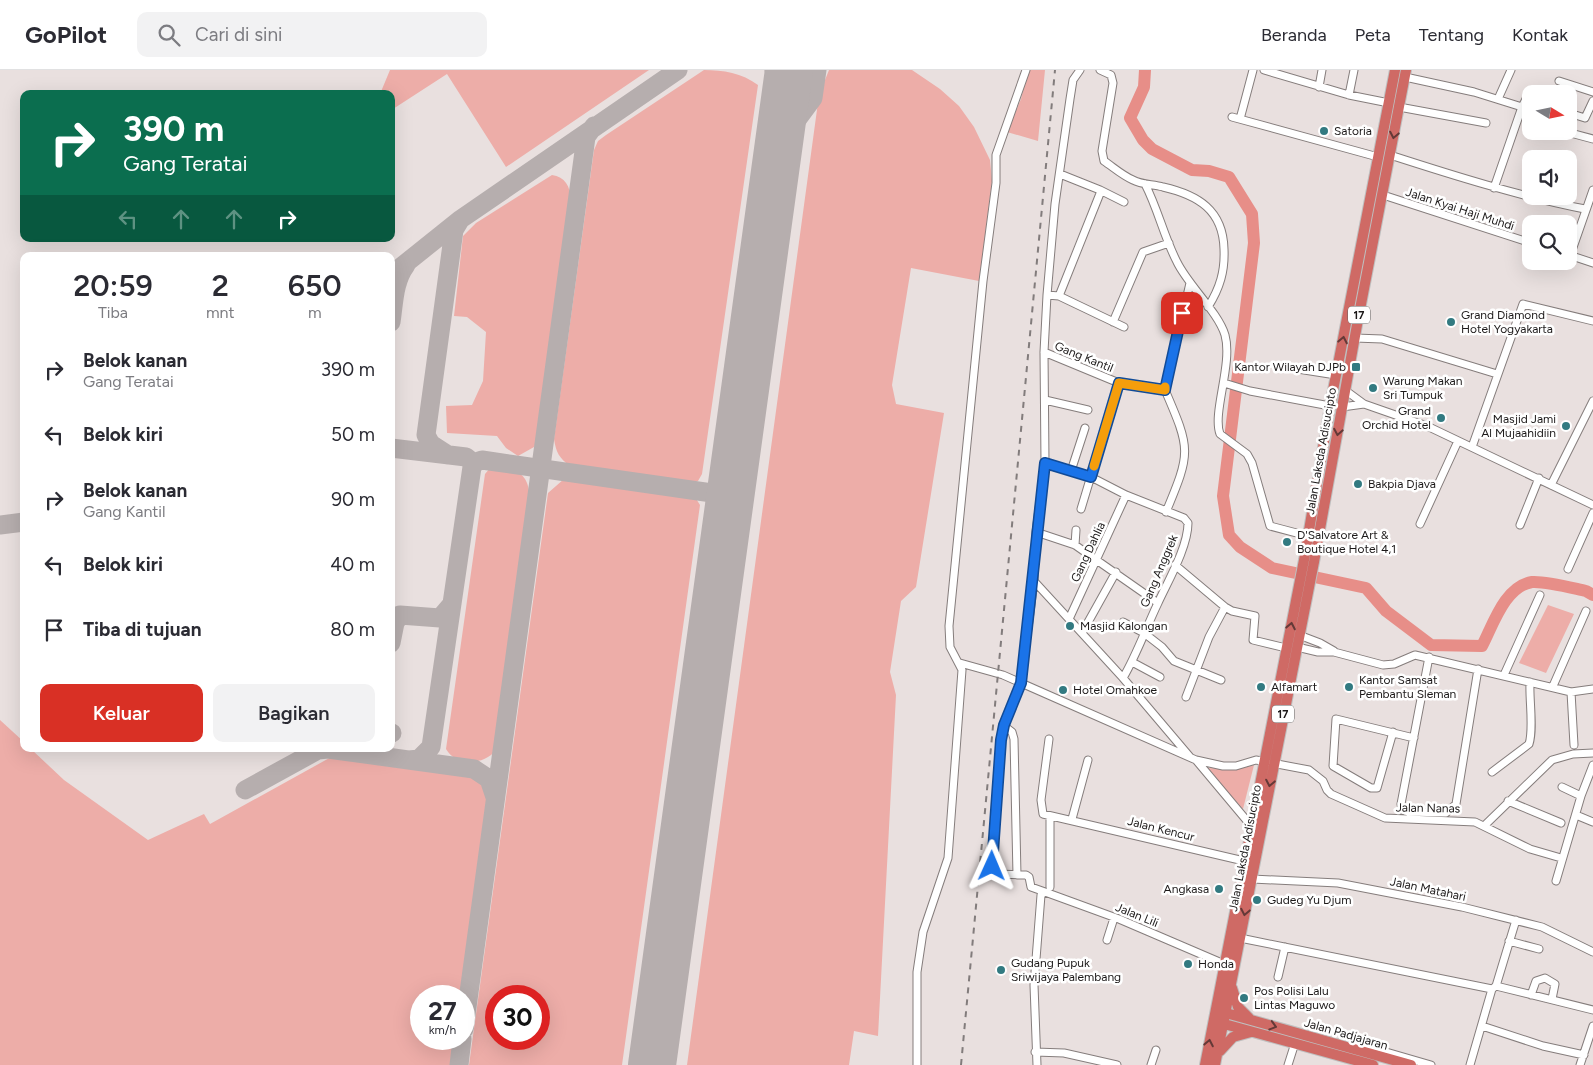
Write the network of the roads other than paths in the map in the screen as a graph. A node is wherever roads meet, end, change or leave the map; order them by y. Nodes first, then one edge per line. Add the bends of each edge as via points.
1 (1026, 70) edge
2 (1080, 70) edge
3 (1100, 70) edge
4 (1253, 70) edge
5 (1264, 70) edge
6 (1322, 70) edge
7 (1354, 70) edge
8 (1395, 70) edge
9 (1511, 70) edge
10 (1406, 73) edge
11 (1559, 81) dead end
12 (1319, 87) junction
13 (1593, 92) edge
14 (1349, 95) junction
15 (1498, 99) junction
16 (1593, 101) edge
17 (1394, 105) junction
18 (1522, 107) joint
19 (1578, 116) edge
20 (1232, 117) dead end
21 (1240, 119) junction
22 (1486, 123) dead end
23 (1578, 135) edge
24 (1593, 139) edge
25 (1390, 155) junction
26 (1378, 157) junction
27 (1060, 174) junction
28 (1145, 184) junction
29 (1494, 188) junction
30 (1593, 190) edge
31 (1101, 191) junction
32 (1383, 195) junction
33 (1124, 202) dead end
34 (1585, 209) junction
35 (1577, 232) edge
36 (1522, 240) edge
37 (1169, 243) junction
38 (1577, 258) edge
39 (1593, 263) edge
40 (1190, 283) junction
41 (1047, 295) junction
42 (1059, 296) junction
43 (1208, 307) junction
44 (1593, 321) edge
45 (1113, 322) junction
46 (1124, 327) dead end
47 (1354, 338) junction
48 (1044, 352) junction
49 (1285, 367) dead end
50 (1497, 374) junction
51 (1336, 375) junction
52 (1119, 383) junction
53 (1224, 383) junction
54 (1165, 390) junction
55 (1345, 390) junction
56 (1045, 400) junction
57 (1593, 401) edge
58 (1364, 404) junction
59 (1330, 406) junction
60 (1342, 407) junction
61 (1088, 410) dead end
62 (1085, 428) dead end
63 (1458, 441) junction
64 (1472, 447) junction
65 (1045, 463) junction
66 (1071, 471) junction
67 (1091, 477) junction
68 (1539, 478) junction
69 (1551, 485) junction
70 (1126, 495) junction
71 (1593, 505) edge
72 (1081, 509) dead end
73 (1166, 512) junction
74 (1593, 513) edge
75 (1420, 524) dead end
76 (1520, 524) dead end
77 (1076, 530) dead end
78 (1036, 532) junction
79 (1308, 536) junction
80 (1075, 545) junction
81 (1097, 559) junction
82 (1175, 566) junction
83 (1568, 568) dead end
84 (1116, 572) junction
85 (1034, 581) junction
86 (1540, 595) dead end
87 (1302, 597) junction
88 (1158, 602) junction
89 (1225, 607) junction
90 (1586, 611) dead end
91 (1069, 619) junction
92 (1123, 622) dead end
93 (1082, 633) junction
94 (1144, 633) junction
95 (1299, 635) junction
96 (1292, 647) junction
97 (1334, 652) junction
98 (1429, 657) junction
99 (1132, 662) junction
100 (960, 663) junction
101 (1478, 669) junction
102 (1196, 671) junction
103 (1504, 675) junction
104 (1160, 677) dead end
105 (1123, 678) junction
106 (1221, 680) dead end
107 (1530, 682) junction
108 (1021, 683) junction
109 (1553, 686) junction
110 (1593, 688) edge
111 (1571, 692) junction
112 (1186, 697) dead end
113 (1004, 725) junction
114 (1393, 732) junction
115 (1414, 738) junction
116 (1048, 739) dead end
117 (1574, 746) dead end
118 (1593, 753) edge
119 (1088, 760) dead end
120 (1194, 760) junction
121 (1269, 762) junction
122 (1593, 765) edge
123 (1492, 772) dead end
124 (1562, 787) dead end
125 (1581, 796) junction
126 (1508, 801) junction
127 (1576, 815) junction
128 (1050, 816) junction
129 (1072, 819) junction
130 (1593, 822) edge
131 (1561, 823) dead end
132 (1484, 826) junction
133 (1256, 829) junction
134 (1561, 858) junction
135 (1244, 861) junction
136 (1017, 875) junction
137 (1252, 879) junction
138 (1556, 880) dead end
139 (1046, 891) junction
140 (1114, 918) junction
141 (1516, 920) junction
142 (1240, 938) junction
143 (1107, 940) dead end
144 (1509, 941) junction
145 (1285, 947) junction
146 (1539, 949) dead end
147 (1593, 952) edge
148 (1224, 964) junction
149 (1278, 977) dead end
150 (1232, 984) junction
151 (1494, 988) junction
152 (1531, 995) junction
153 (1552, 1000) junction
154 (1593, 1010) edge
155 (1221, 1011) junction
156 (1254, 1020) junction
157 (1218, 1022) junction
158 (1482, 1026) junction
159 (1593, 1026) edge
160 (1254, 1032) junction
161 (1295, 1043) junction
162 (1327, 1047) junction
163 (1156, 1050) dead end
164 (1342, 1051) junction
165 (1036, 1052) junction
166 (1584, 1055) junction
167 (1215, 1061) edge
168 (917, 1065) edge
169 (1037, 1065) edge
170 (1117, 1065) edge
171 (1151, 1065) edge
172 (1205, 1065) edge
173 (1288, 1065) edge
174 (1350, 1065) edge
175 (1373, 1065) edge
176 (1411, 1065) edge
177 (1431, 1065) edge
178 (1470, 1065) edge
179 (1580, 1065) edge

1 - 100 street via 996,155 996,183 983,281 949,626 950,648
2 - 27 street via 1073,80
3 - 28 street via 1111,75 1113,83 1105,129 1104,160 1128,177
4 - 21 street
5 - 12 street
6 - 12 street
7 - 14 street
8 - 17 highway, Jalan Laksda Adisucipto / 17
9 - 15 street
10 - 15 street
10 - 17 highway, Jalan Laksda Adisucipto / 17
11 - 13 street
12 - 14 street
14 - 17 street
15 - 18 street
16 - 19 street via 1585,118
17 - 22 street
17 -> 25 highway, Jalan Laksda Adisucipto / 17
17 - 26 highway, Jalan Laksda Adisucipto / 17
18 - 29 street
20 - 21 street
21 - 26 street
23 - 24 street
25 - 29 street
25 - 32 highway, Jalan Laksda Adisucipto / 17
51 -> 26 highway, Jalan Laksda Adisucipto / 17
27 - 31 street
27 - 41 street
28 - 37 street
28 - 43 street via 1194,198 1212,210 1217,218 1224,238 1224,262 1221,282
29 - 34 street
30 - 34 street
31 - 33 street
31 - 42 street
32 - 36 street, Jalan Kyai Haji Muhdi
32 - 47 highway, Jalan Laksda Adisucipto / 17
34 - 35 street
37 - 40 street
37 - 45 street via 1144,252
38 - 39 street
40 - 43 street
40 - 54 street
41 - 42 street
41 - 48 street
42 - 45 street
43 - 53 street via 1225,334
44 - 50 street via 1523,304
45 - 46 street
47 - 50 street via 1382,339
47 - 55 highway, Jalan Laksda Adisucipto / 17
48 - 52 street, Gang Kantil
48 - 56 street
49 - 51 street
50 - 64 street
51 - 59 highway, Jalan Laksda Adisucipto / 17
52 - 54 street, Gang Kantil
52 - 67 street
53 - 59 street
53 - 79 street via 1218,430 1247,454 1252,463 1270,526
54 - 73 street via 1180,425 1186,455
55 - 58 street
55 - 60 highway, Jalan Laksda Adisucipto / 17
56 - 61 street
56 - 65 street
57 - 69 street
58 - 60 street
58 - 63 street via 1428,426
59 - 79 highway, Jalan Laksda Adisucipto / 17
60 -> 87 highway, Jalan Laksda Adisucipto / 17 via 1314,562
62 - 66 street
63 - 64 street
63 - 75 street
64 - 68 street
65 - 66 street
65 - 78 street
66 - 67 street
67 - 70 street
67 - 72 street
68 - 69 street
68 - 76 street
69 - 71 street
70 - 73 street
70 - 81 street, Gang Dahlia
73 - 82 street, Gang Anggrek via 1184,518 1188,523
74 - 83 street
77 - 80 street
78 - 80 street
78 - 85 street
79 - 87 highway, Jalan Laksda Adisucipto / 17
80 - 81 street
81 - 84 street
81 - 91 street, Gang Dahlia
82 - 88 street, Gang Anggrek
82 - 89 street
84 - 88 street
84 - 93 street
85 - 91 street
85 - 108 street
86 - 103 street
87 - 95 highway, Jalan Laksda Adisucipto / 17
96 -> 87 highway, Jalan Laksda Adisucipto / 17
88 - 94 street, Gang Anggrek
89 - 96 street via 1255,616 1253,640
89 - 102 street
90 - 109 street
91 - 93 street
92 - 94 street
93 - 105 street
94 - 99 street, Gang Anggrek
94 - 102 street via 1166,650 1170,658
95 - 96 highway, Jalan Laksda Adisucipto / 17
95 - 97 street
96 - 97 street
96 - 121 highway, Jalan Laksda Adisucipto / 17
97 - 98 street via 1383,666 1408,656
98 - 101 street
98 - 115 street
99 - 104 street
99 - 105 street, Gang Anggrek
100 - 108 street, Jalan Nanas via 993,671
100 - 168 street via 962,676 949,850 945,871 923,932 917,972
101 - 103 street
101 - 115 street via 1456,804 1450,811 1439,814 1402,810 1400,804
102 - 106 street
102 - 112 street
103 - 107 street
105 - 120 street
107 - 109 street
107 - 123 street via 1532,732 1529,744
108 - 113 street
108 - 120 street, Jalan Nanas
109 - 111 street
110 - 111 street
111 - 117 street
113 - 136 street via 1014,738
113 - 136 street via 992,866 998,874
114 - 114 street via 1377,788 1371,788 1333,766 1336,719
114 - 115 street
116 - 128 street via 1041,809 1043,814
118 - 126 street via 1552,760
119 - 129 street
120 - 121 street, Jalan Nanas via 1223,766 1236,766 1252,760
120 - 133 street
121 - 132 street, Jalan Nanas via 1309,770 1318,775 1331,794 1386,818 1466,820
121 - 133 highway, Jalan Laksda Adisucipto / 17
122 - 125 street
124 - 125 street
125 - 127 street
126 - 131 street
126 - 132 street
127 - 130 street
127 - 134 street
128 - 129 street, Jalan Kencur
128 - 139 street
129 - 135 street, Jalan Kencur
132 - 134 street, Jalan Nanas via 1530,849
133 - 135 highway, Jalan Laksda Adisucipto / 17
133 - 137 highway, Jalan Laksda Adisucipto / 17
134 - 138 street
135 - 148 highway, Jalan Laksda Adisucipto / 17
136 - 139 street via 1028,876 1031,887
137 - 141 street, Jalan Matahari via 1338,883
137 -> 142 highway, Jalan Laksda Adisucipto / 17
139 - 140 street, Jalan Lili
139 - 165 street via 1034,985
140 - 143 street
140 - 148 street, Jalan Lili
141 - 144 street
141 - 147 street, Jalan Matahari via 1561,934
142 - 145 street
142 - 150 highway, Jalan Laksda Adisucipto / 17
144 - 146 street
144 - 151 street
145 - 149 street
145 - 151 street
148 - 155 highway, Jalan Laksda Adisucipto / 17
150 - 155 highway, Jalan Laksda Adisucipto / 17
150 - 156 highway via 1238,1007
151 - 152 street
151 - 158 street
152 - 153 street
152 - 153 street via 1536,980 1545,978 1555,984
153 - 154 street
155 - 156 highway, Jalan Padjajaran
155 - 157 highway, 17
156 -> 162 highway, Jalan Padjajaran
157 - 160 highway, Jalan Padjajaran
157 - 167 highway, 17
172 -> 157 highway, 17
158 - 166 street via 1543,1046
158 - 178 street
159 - 166 street
160 - 161 highway, Jalan Padjajaran
160 - 167 highway via 1233,1037 1223,1046
161 - 162 highway, Jalan Padjajaran
161 - 173 street
162 - 164 highway, Jalan Padjajaran
163 - 171 street
164 - 174 street
164 - 175 highway, Jalan Padjajaran
164 - 176 highway, Jalan Padjajaran
164 - 177 street via 1362,1046
165 - 169 street
165 - 170 street via 1064,1053
166 - 179 street

